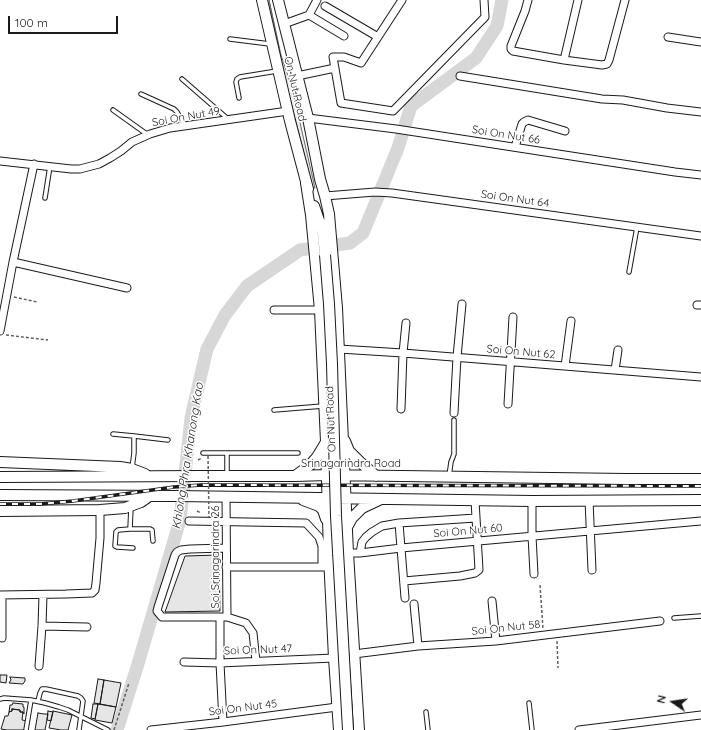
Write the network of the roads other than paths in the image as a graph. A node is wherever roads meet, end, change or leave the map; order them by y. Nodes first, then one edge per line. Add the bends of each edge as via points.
1 (262, 0) edge
2 (278, 0) edge
3 (316, 0) edge
4 (402, 0) edge
5 (484, 0) edge
6 (528, 0) edge
7 (578, 0) edge
8 (625, 0) edge
9 (325, 6) dead end
10 (309, 15) junction
11 (284, 24) junction
12 (344, 36) dead end
13 (378, 37) junction
14 (668, 37) dead end
15 (230, 39) dead end
16 (701, 42) edge
17 (272, 44) junction
18 (564, 60) junction
19 (335, 68) junction
20 (278, 70) junction
21 (297, 76) junction
22 (460, 76) dead end
23 (182, 79) dead end
24 (141, 94) dead end
25 (239, 98) dead end
26 (113, 110) dead end
27 (288, 111) junction
28 (701, 112) edge
29 (308, 118) junction
30 (229, 120) junction
31 (185, 126) junction
32 (565, 131) dead end
33 (148, 135) junction
34 (515, 147) junction
35 (0, 161) edge
36 (34, 164) junction
37 (50, 166) junction
38 (701, 175) edge
39 (320, 179) junction
40 (306, 182) junction
41 (325, 196) junction
42 (45, 198) dead end
43 (636, 228) junction
44 (322, 229) junction
45 (701, 236) edge
46 (13, 262) junction
47 (629, 272) dead end
48 (127, 288) dead end
49 (462, 304) dead end
50 (274, 310) dead end
51 (320, 310) junction
52 (1, 315) edge
53 (513, 317) dead end
54 (571, 321) dead end
55 (406, 323) dead end
56 (0, 331) edge
57 (339, 349) junction
58 (618, 350) dead end
59 (403, 353) junction
60 (457, 357) junction
61 (511, 362) junction
62 (565, 366) junction
63 (615, 370) junction
64 (701, 377) edge
65 (508, 404) dead end
66 (325, 409) junction
67 (401, 409) dead end
68 (274, 410) dead end
69 (342, 412) junction
70 (454, 417) joint
71 (113, 434) dead end
72 (134, 436) junction
73 (344, 439) junction
74 (168, 440) dead end
75 (326, 442) junction
76 (203, 453) dead end
77 (227, 453) junction
78 (298, 453) dead end
79 (0, 462) edge
80 (132, 469) junction
81 (327, 475) junction
82 (344, 475) junction
83 (152, 476) junction
84 (227, 476) junction
85 (295, 476) junction
86 (376, 476) junction
87 (0, 477) edge
88 (448, 477) junction
89 (701, 479) edge
90 (0, 495) edge
91 (151, 495) junction
92 (226, 496) junction
93 (295, 497) junction
94 (328, 498) junction
95 (346, 498) junction
96 (380, 499) junction
97 (475, 500) junction
98 (532, 500) junction
99 (589, 500) junction
100 (701, 500) edge
101 (131, 506) junction
102 (100, 510) junction
103 (0, 511) edge
104 (476, 518) junction
105 (189, 521) dead end
106 (701, 521) edge
107 (226, 522) junction
108 (399, 523) junction
109 (328, 526) junction
110 (347, 527) junction
111 (130, 529) junction
112 (590, 531) junction
113 (532, 536) junction
114 (153, 541) dead end
115 (478, 541) junction
116 (133, 548) dead end
117 (226, 548) junction
118 (401, 548) junction
119 (348, 553) junction
120 (360, 553) junction
121 (329, 556) junction
122 (226, 567) junction
123 (326, 567) junction
124 (592, 570) dead end
125 (534, 574) dead end
126 (404, 581) junction
127 (42, 594) junction
128 (1, 595) edge
129 (405, 598) dead end
130 (492, 602) dead end
131 (414, 604) dead end
132 (701, 616) edge
133 (223, 617) junction
134 (674, 618) dead end
135 (660, 621) dead end
136 (42, 626) junction
137 (87, 627) dead end
138 (2, 638) dead end
139 (496, 641) junction
140 (418, 646) junction
141 (354, 654) junction
142 (334, 658) junction
143 (256, 661) junction
144 (184, 662) dead end
145 (220, 663) junction
146 (40, 666) dead end
147 (0, 699) edge
148 (31, 700) junction
149 (38, 702) junction
150 (529, 703) dead end
151 (337, 708) junction
152 (426, 712) dead end
153 (701, 715) edge
154 (81, 716) junction
155 (223, 722) junction
156 (590, 729) edge
157 (26, 730) edge
158 (79, 730) edge
159 (108, 730) edge
160 (151, 730) edge
161 (339, 730) edge
162 (348, 730) edge
163 (359, 730) edge
164 (428, 730) edge
165 (532, 730) edge
166 (579, 730) edge

1 - 17 main road, On Nut Road
2 - 11 main road, On Nut Road
3 - 10 street
4 - 13 street
5 - 19 street via 485,17 393,111 341,103
6 - 18 street via 511,49
7 - 18 street
8 - 18 street via 607,64
9 - 13 street
10 - 11 street
10 - 12 street
11 - 21 main road, On Nut Road
13 - 19 street via 361,63 338,56 333,57
14 - 16 street
15 - 17 lane
17 - 20 main road, On Nut Road
19 - 21 street
20 - 25 lane via 240,76 236,82
20 - 27 main road, On Nut Road
21 - 29 main road, On Nut Road
22 - 28 street
23 - 30 lane
24 - 31 lane via 177,112
26 - 33 lane
27 - 30 street, Soi On Nut 49
27 - 40 main road, On Nut Road
29 - 34 street, Soi On Nut 66 via 396,128
29 - 39 main road, On Nut Road
30 - 31 street, Soi On Nut 49
31 - 33 street, Soi On Nut 49
32 - 34 street via 528,120 522,124
33 - 37 street, Soi On Nut 49 via 132,142 99,164 80,169
34 - 38 street, Soi On Nut 66
35 - 36 street, Soi On Nut 49
36 - 37 street, Soi On Nut 49
36 - 46 street
37 - 42 lane
39 - 41 main road, On Nut Road
39 - 44 main road, On Nut Road
40 - 44 main road, On Nut Road
40 - 51 main road, On Nut Road
41 - 43 street, Soi On Nut 64 via 392,193
41 - 57 main road, On Nut Road via 336,281
43 - 45 street, Soi On Nut 64
43 - 47 lane
44 - 162 main road, On Nut Road, bridge via 329,304 336,516
46 - 48 street
46 - 52 street
49 - 60 street
50 - 51 street
51 - 66 main road, On Nut Road
52 - 56 street
53 - 61 street
54 - 62 street
55 - 59 street
57 - 59 street, Soi On Nut 62
57 - 69 main road, On Nut Road
58 - 63 street
59 - 60 street, Soi On Nut 62
59 - 67 street
60 - 61 street, Soi On Nut 62
60 - 70 street
61 - 62 street, Soi On Nut 62
61 - 65 street
62 - 63 street, Soi On Nut 62
63 - 64 street, Soi On Nut 62
66 - 68 lane
66 - 69 main road via 330,418 335,420
66 - 75 main road, On Nut Road
69 - 73 main road, On Nut Road
70 - 88 lane via 454,454
71 - 72 lane
72 - 74 lane
72 - 80 lane
73 - 82 main road, On Nut Road
73 - 86 main road via 360,462
75 - 81 main road, On Nut Road
75 - 85 main road via 310,466
76 - 77 lane
77 - 78 lane
77 - 84 lane
79 - 80 main road
80 - 83 main road
81 - 82 main road, Srinagarindra Road
81 - 85 main road, Srinagarindra Road
81 - 94 main road, On Nut Road
82 - 86 main road, Srinagarindra Road
82 - 95 main road, On Nut Road
83 - 84 main road, Srinagarindra Road
83 - 87 main road, Srinagarindra Road
84 - 85 main road, Srinagarindra Road
86 - 88 main road, Srinagarindra Road
88 - 89 main road, Srinagarindra Road
90 - 91 main road
91 - 92 main road
91 - 101 main road
92 - 93 main road
92 - 107 street, Soi Srinagarindra 26
93 - 94 main road
93 - 109 main road via 315,504 322,510
94 - 95 main road
94 - 109 main road, On Nut Road
95 - 96 main road
95 - 110 main road, On Nut Road
96 - 97 main road
96 - 110 main road via 362,508
97 - 98 main road
97 - 104 street
98 - 99 main road
98 - 113 street
99 - 100 main road
99 - 112 street
101 - 102 main road
101 - 111 lane
102 - 103 main road
102 - 127 street via 95,590 89,594
104 - 108 street
104 - 115 street
105 - 107 street
106 - 112 street, Soi On Nut 60
107 - 117 street, Soi Srinagarindra 26
107 - 123 street via 306,523 319,537
108 - 118 street
108 - 120 street via 382,526 372,532 362,542
109 - 121 main road, On Nut Road
110 - 119 main road, On Nut Road
111 - 114 lane via 152,530
111 - 116 lane via 116,532 115,546
112 - 113 street, Soi On Nut 60
112 - 124 street
113 - 115 street, Soi On Nut 60
113 - 125 street
115 - 118 street, Soi On Nut 60
115 - 126 street via 479,570 476,573
117 - 122 street, Soi Srinagarindra 26
117 - 133 street via 177,552 157,612 162,617
118 - 120 street, Soi On Nut 60
118 - 126 street
119 - 120 street, Soi On Nut 60
119 - 121 main road via 341,548
119 - 141 main road, On Nut Road
121 - 123 main road, On Nut Road
122 - 123 street
122 - 133 street, Soi Srinagarindra 26
123 - 142 main road, On Nut Road
126 - 129 street
127 - 128 street
127 - 136 street
128 - 138 street
130 - 139 street
131 - 140 street
132 - 134 lane
133 - 143 street via 246,623 253,633
133 - 145 street, Soi Srinagarindra 26
135 - 139 street, Soi On Nut 58
136 - 137 street
136 - 146 street
139 - 140 street, Soi On Nut 58
140 - 141 street, Soi On Nut 58
141 - 163 main road, On Nut Road
142 - 143 street, Soi On Nut 47
142 - 151 main road, On Nut Road
143 - 145 street, Soi On Nut 47
144 - 145 street, Soi On Nut 47
145 - 155 street, Soi Srinagarindra 26
147 - 148 lane
148 - 149 lane
148 - 157 lane
149 - 154 lane
149 - 154 lane via 42,689 78,696 83,701
150 - 165 lane
151 - 155 street, Soi On Nut 45
151 - 161 main road, On Nut Road
152 - 164 lane
153 - 156 street
154 - 158 lane
154 - 159 lane
155 - 160 street, Soi On Nut 45
156 - 166 street

